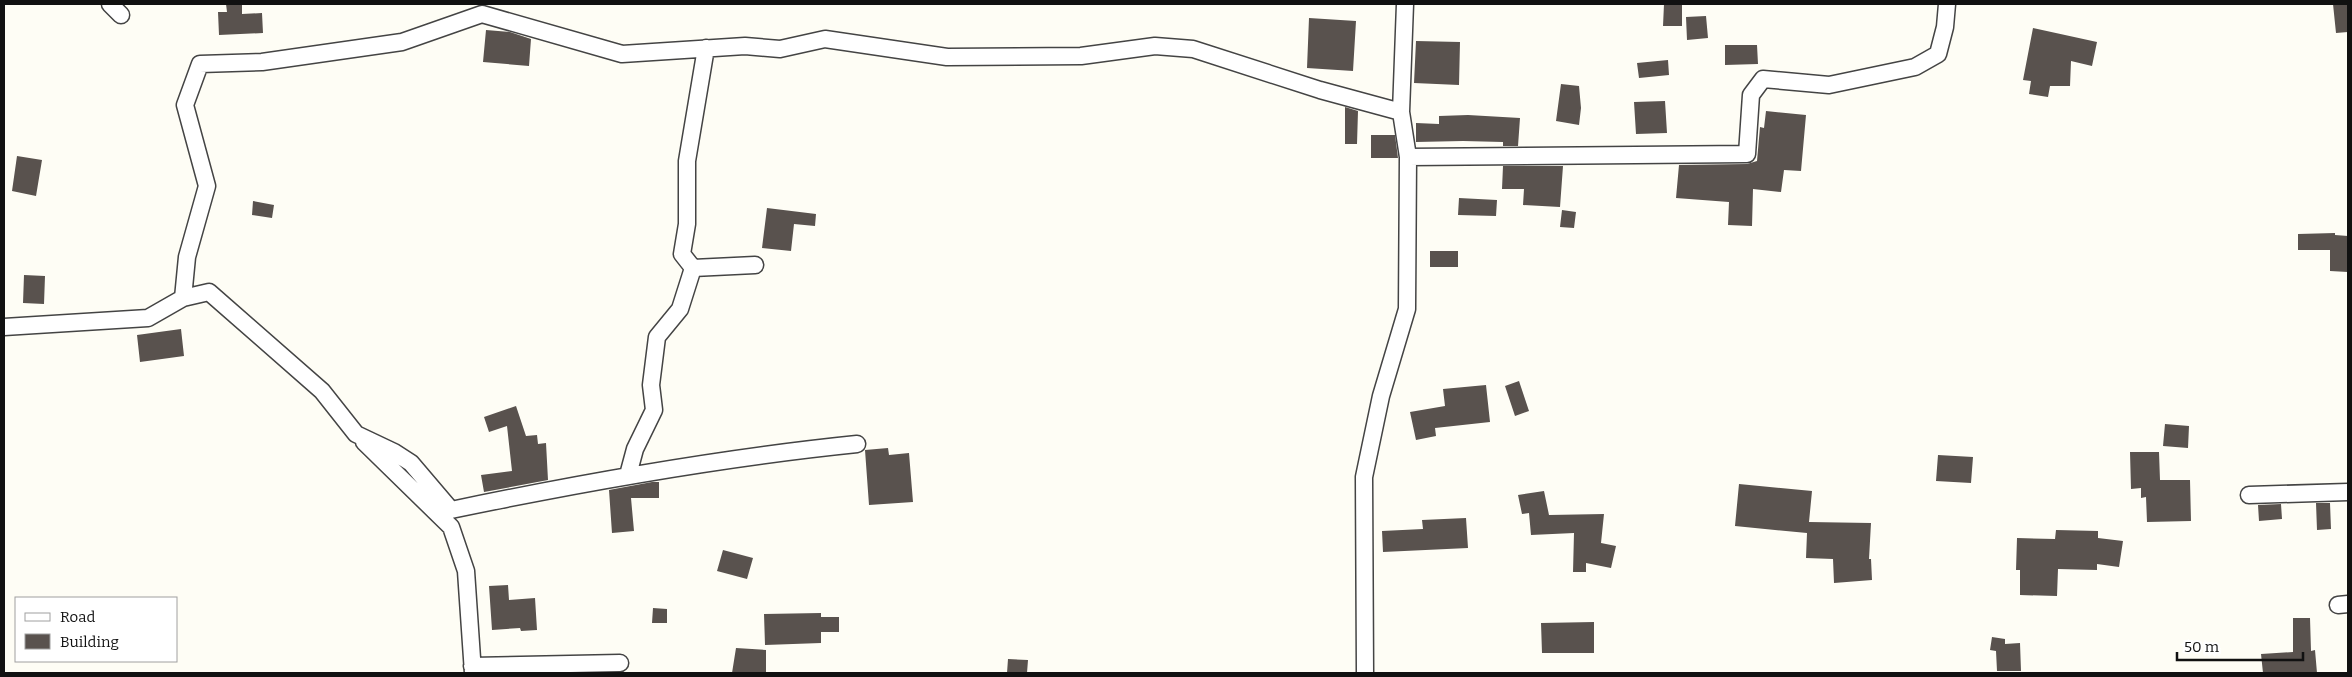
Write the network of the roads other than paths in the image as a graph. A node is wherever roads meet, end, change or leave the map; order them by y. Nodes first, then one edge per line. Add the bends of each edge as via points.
1 (1405, 4) edge
2 (1947, 4) edge
3 (706, 48) junction
4 (1402, 112) junction
5 (1408, 157) junction
6 (755, 265) dead end
7 (693, 268) junction
8 (183, 298) junction
9 (4, 327) edge
10 (356, 434) junction
11 (857, 444) dead end
12 (628, 476) junction
13 (2348, 492) edge
14 (2250, 495) dead end
15 (620, 663) dead end
16 (473, 670) edge
17 (1365, 673) edge

1 - 4 street
2 - 5 street via 1938,54 1915,67 1829,85 1763,79 1751,95 1747,154
3 - 4 street via 745,46 780,49 825,39 947,57 1081,56 1155,46 1193,49 1320,90
3 - 7 street via 687,161 687,224 682,254
3 - 8 street via 622,54 482,14 402,42 262,62 200,64 186,105 207,186 187,257
4 - 5 street
5 - 17 street via 1407,309 1381,396 1364,477
6 - 7 street
7 - 12 street via 680,309 657,337 651,384 654,410 635,449
8 - 9 street via 148,318
8 - 10 street via 209,292 322,391
10 - 12 street via 411,464 451,510
10 - 16 street via 451,527 466,571
11 - 12 street
13 - 14 street
15 - 16 street

